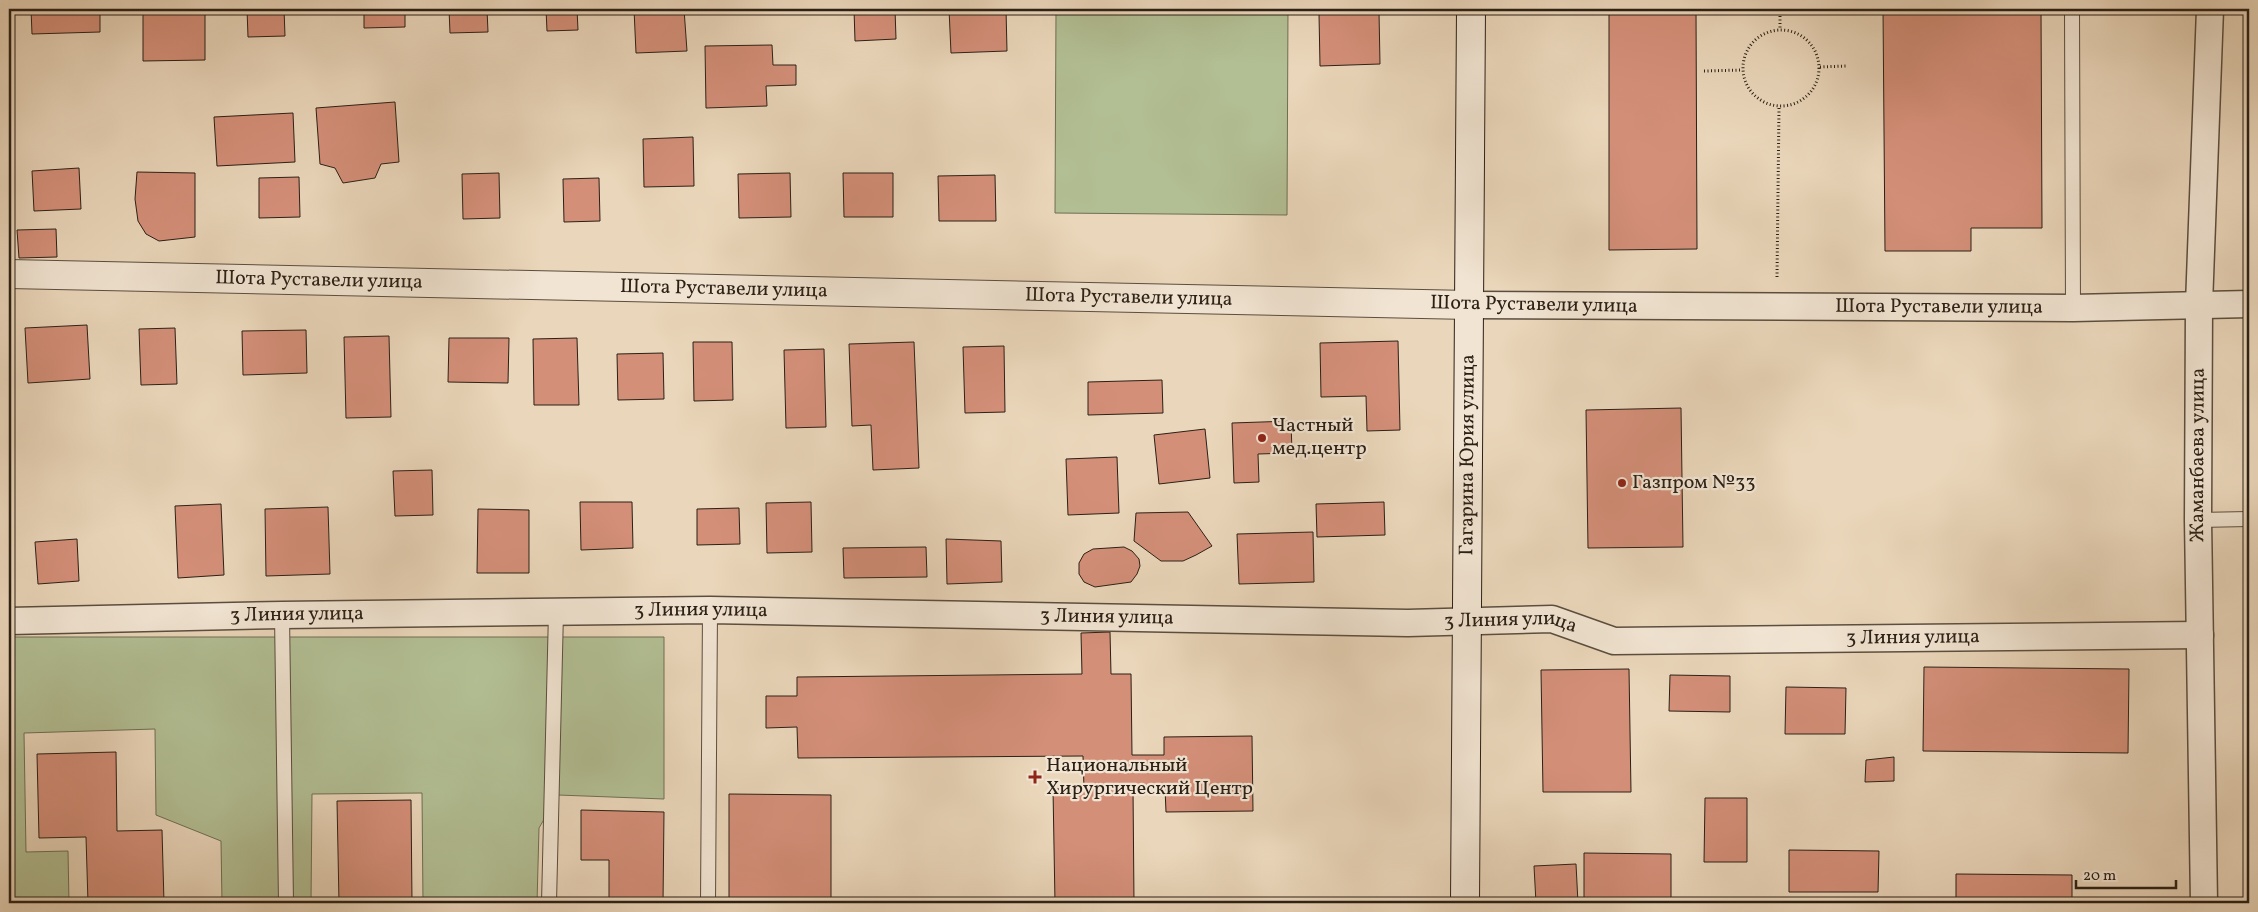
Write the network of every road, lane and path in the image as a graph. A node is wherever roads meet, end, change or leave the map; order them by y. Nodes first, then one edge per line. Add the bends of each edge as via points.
1 (1470, 9) edge
2 (1780, 9) edge
3 (2072, 9) edge
4 (2210, 9) edge
5 (1780, 29) junction
6 (1847, 66) dead end
7 (1820, 67) junction
8 (1742, 70) junction
9 (1704, 71) dead end
10 (1779, 107) junction
11 (9, 274) edge
12 (2249, 304) edge
13 (1470, 305) junction
14 (2199, 305) junction
15 (1776, 307) junction
16 (2073, 308) junction
17 (2249, 519) edge
18 (2198, 520) junction
19 (710, 610) junction
20 (556, 612) junction
21 (282, 615) junction
22 (9, 621) edge
23 (1468, 621) junction
24 (2200, 635) junction
25 (286, 903) edge
26 (549, 903) edge
27 (708, 903) edge
28 (1465, 903) edge
29 (2204, 903) edge

1 - 13 street, Гагарина Юрия улица
2 - 5 path
3 - 16 lane
4 - 14 street, Жаманбаева улица
5 - 7 path via 1800,34 1815,48
5 - 8 path via 1760,35 1747,50
6 - 7 path
7 - 10 path via 1815,88 1800,103
8 - 9 path
8 - 10 path via 1748,88 1761,102
10 - 15 path
11 - 13 street, Шота Руставели улица
12 - 14 street, Шота Руставели улица
13 - 15 street, Шота Руставели улица
13 - 23 street, Гагарина Юрия улица
14 - 16 street, Шота Руставели улица
14 - 18 street, Жаманбаева улица
15 - 16 street, Шота Руставели улица
17 - 18 lane
18 - 24 street, Жаманбаева улица
19 - 20 street, 3 Линия улица
19 - 23 street, 3 Линия улица via 1398,623
19 - 27 lane
20 - 21 street, 3 Линия улица
20 - 26 lane
21 - 22 street, 3 Линия улица
21 - 25 lane
23 - 24 street, 3 Линия улица via 1552,619 1614,641
23 - 28 street, Гагарина Юрия улица
24 - 29 street, Жаманбаева улица

